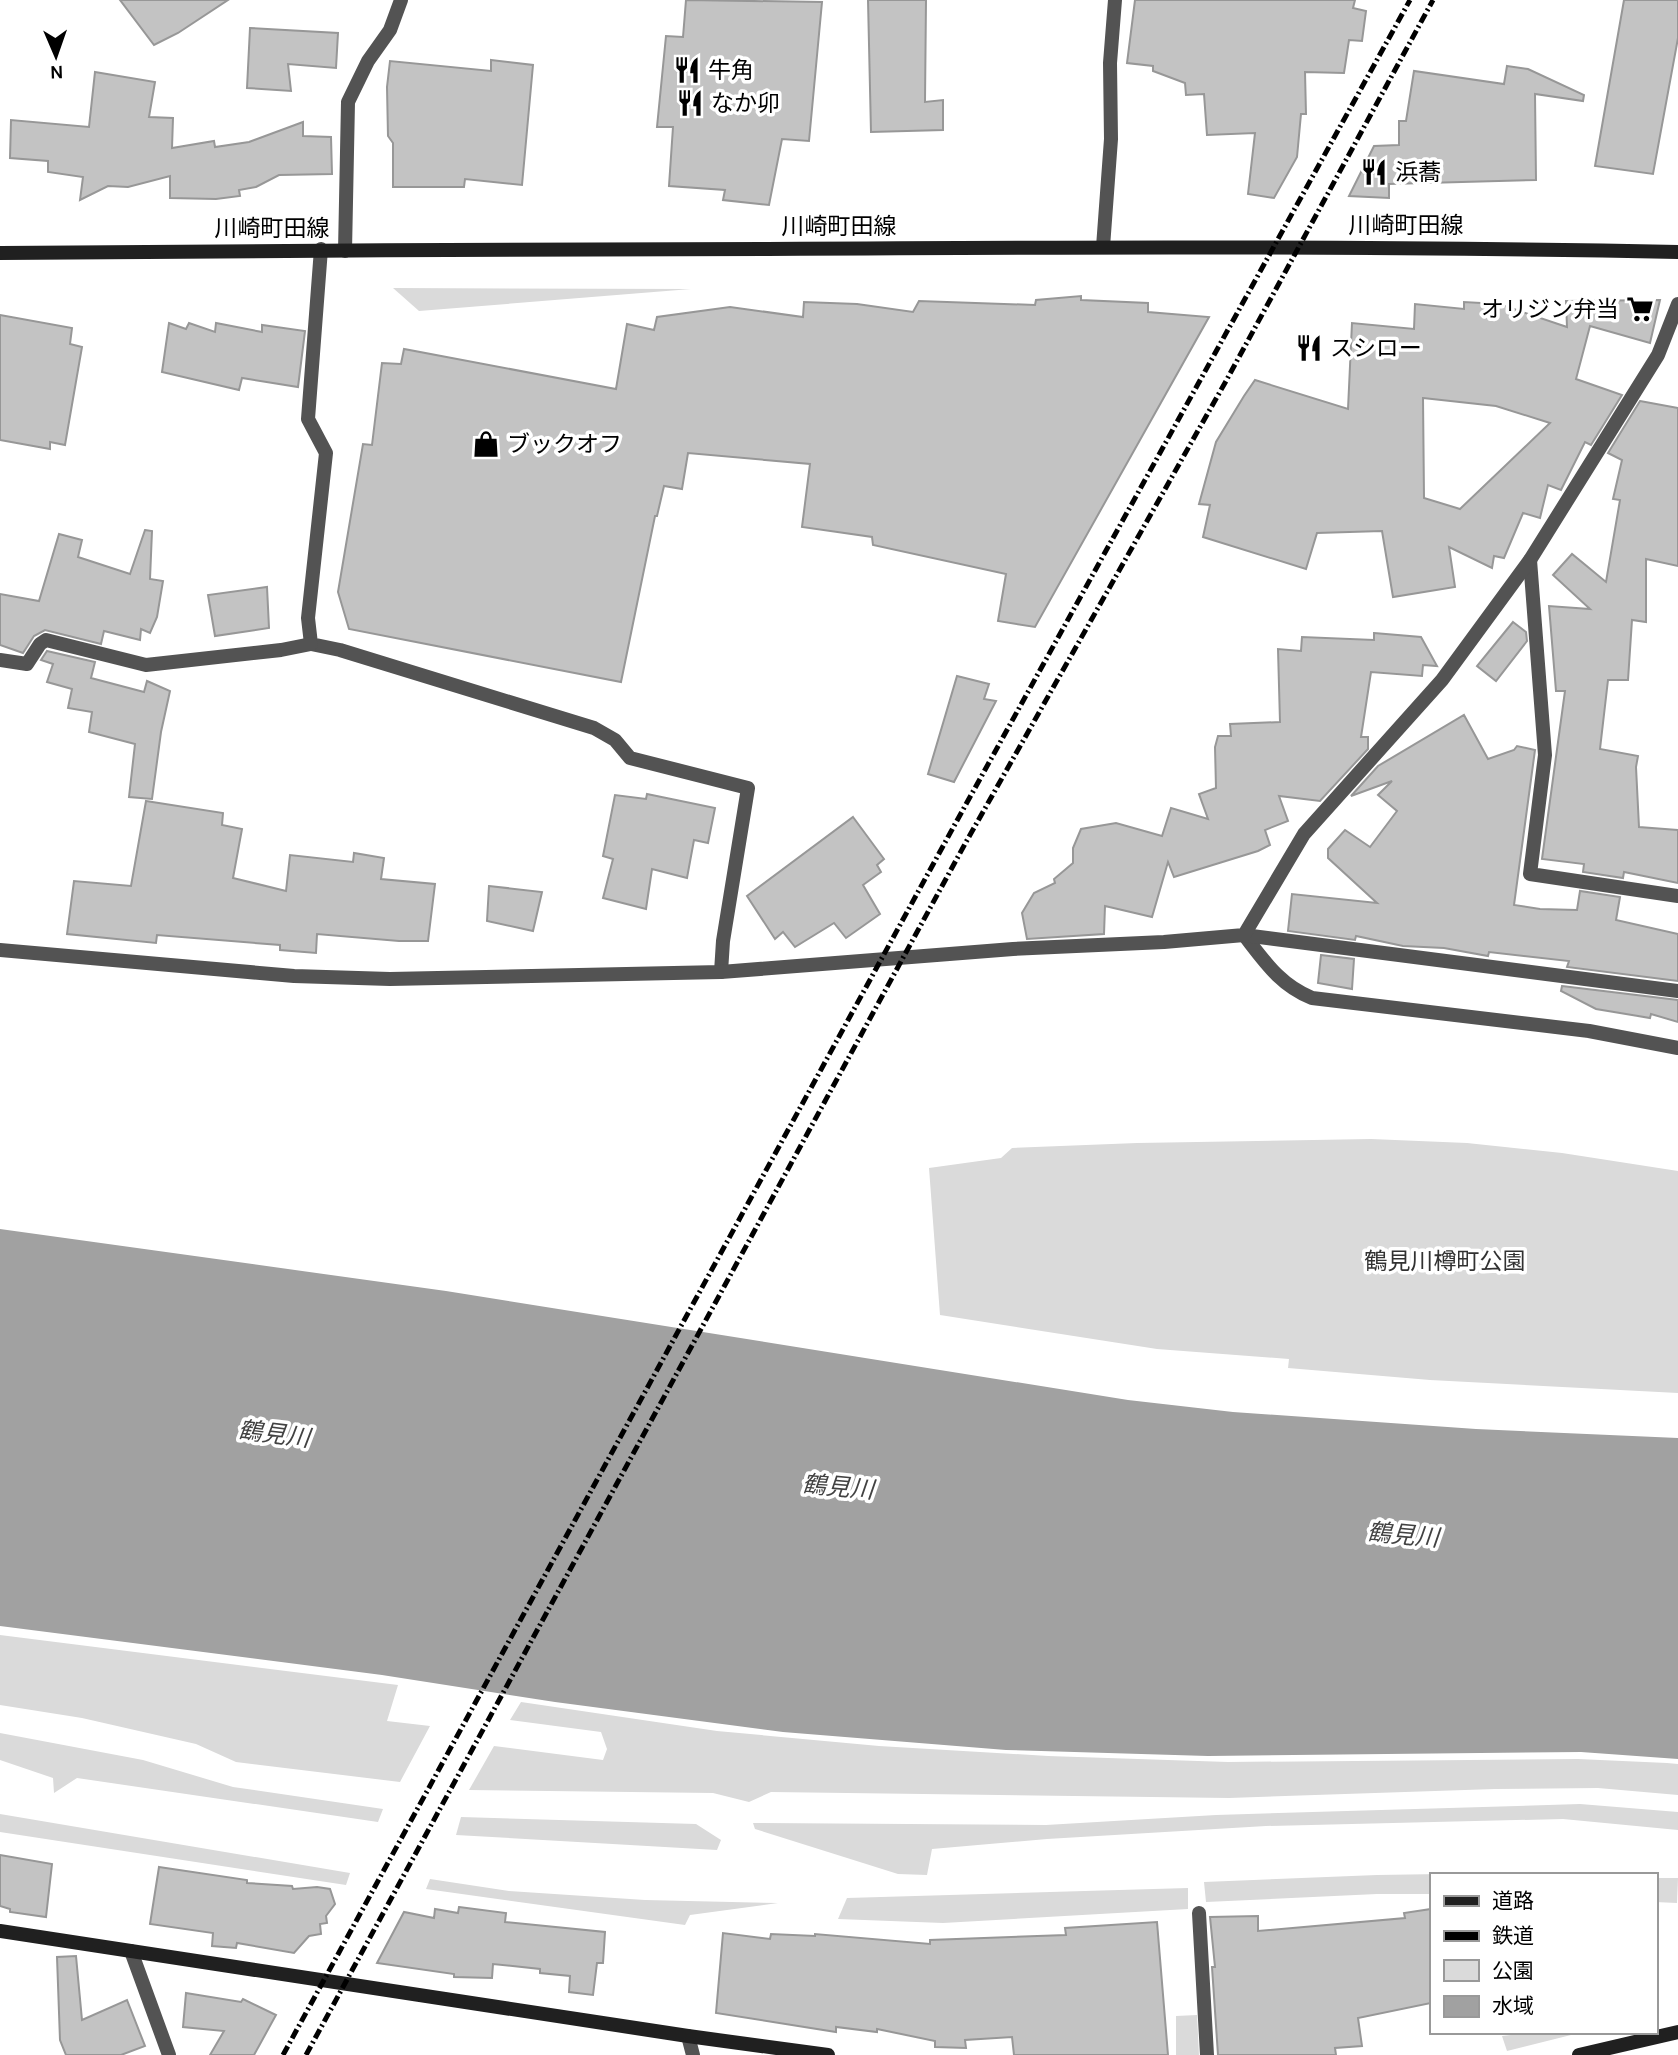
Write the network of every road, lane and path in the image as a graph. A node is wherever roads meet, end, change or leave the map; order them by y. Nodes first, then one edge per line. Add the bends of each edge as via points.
1 (401, 0) edge
2 (1115, 0) edge
3 (1102, 247) junction
4 (321, 249) junction
5 (345, 251) junction
6 (1678, 252) edge
7 (0, 253) edge
8 (1678, 304) edge
9 (1530, 560) junction
10 (310, 645) junction
11 (0, 660) edge
12 (1678, 896) edge
13 (1244, 935) junction
14 (0, 950) edge
15 (721, 972) junction
16 (1678, 991) edge
17 (1678, 1048) edge
18 (1199, 1913) dead end
19 (0, 1931) edge
20 (131, 1951) junction
21 (1678, 2032) edge
22 (688, 2036) junction
23 (169, 2055) edge
24 (693, 2055) edge
25 (828, 2055) edge
26 (1207, 2055) edge
27 (1578, 2055) edge

1 - 5 street via 390,30 348,102
2 - 3 street
3 - 5 main road, 川崎町田線
3 - 6 main road, 川崎町田線
4 - 5 main road, 川崎町田線
4 - 7 main road, 川崎町田線
4 - 10 street via 308,419 326,453 308,618
8 - 9 street via 1658,355
9 - 12 street via 1545,755 1530,874
9 - 13 street via 1442,680 1304,834
10 - 11 street via 146,665 46,640 27,664
10 - 15 street via 340,650 594,728 615,740 630,758 748,788
13 - 15 street
13 - 16 street
13 - 17 street via 1280,979 1312,998 1588,1031
14 - 15 street via 339,979
18 - 26 street
19 - 20 main road
20 - 22 main road
20 - 23 street
21 - 27 main road
22 - 24 street
22 - 25 main road

